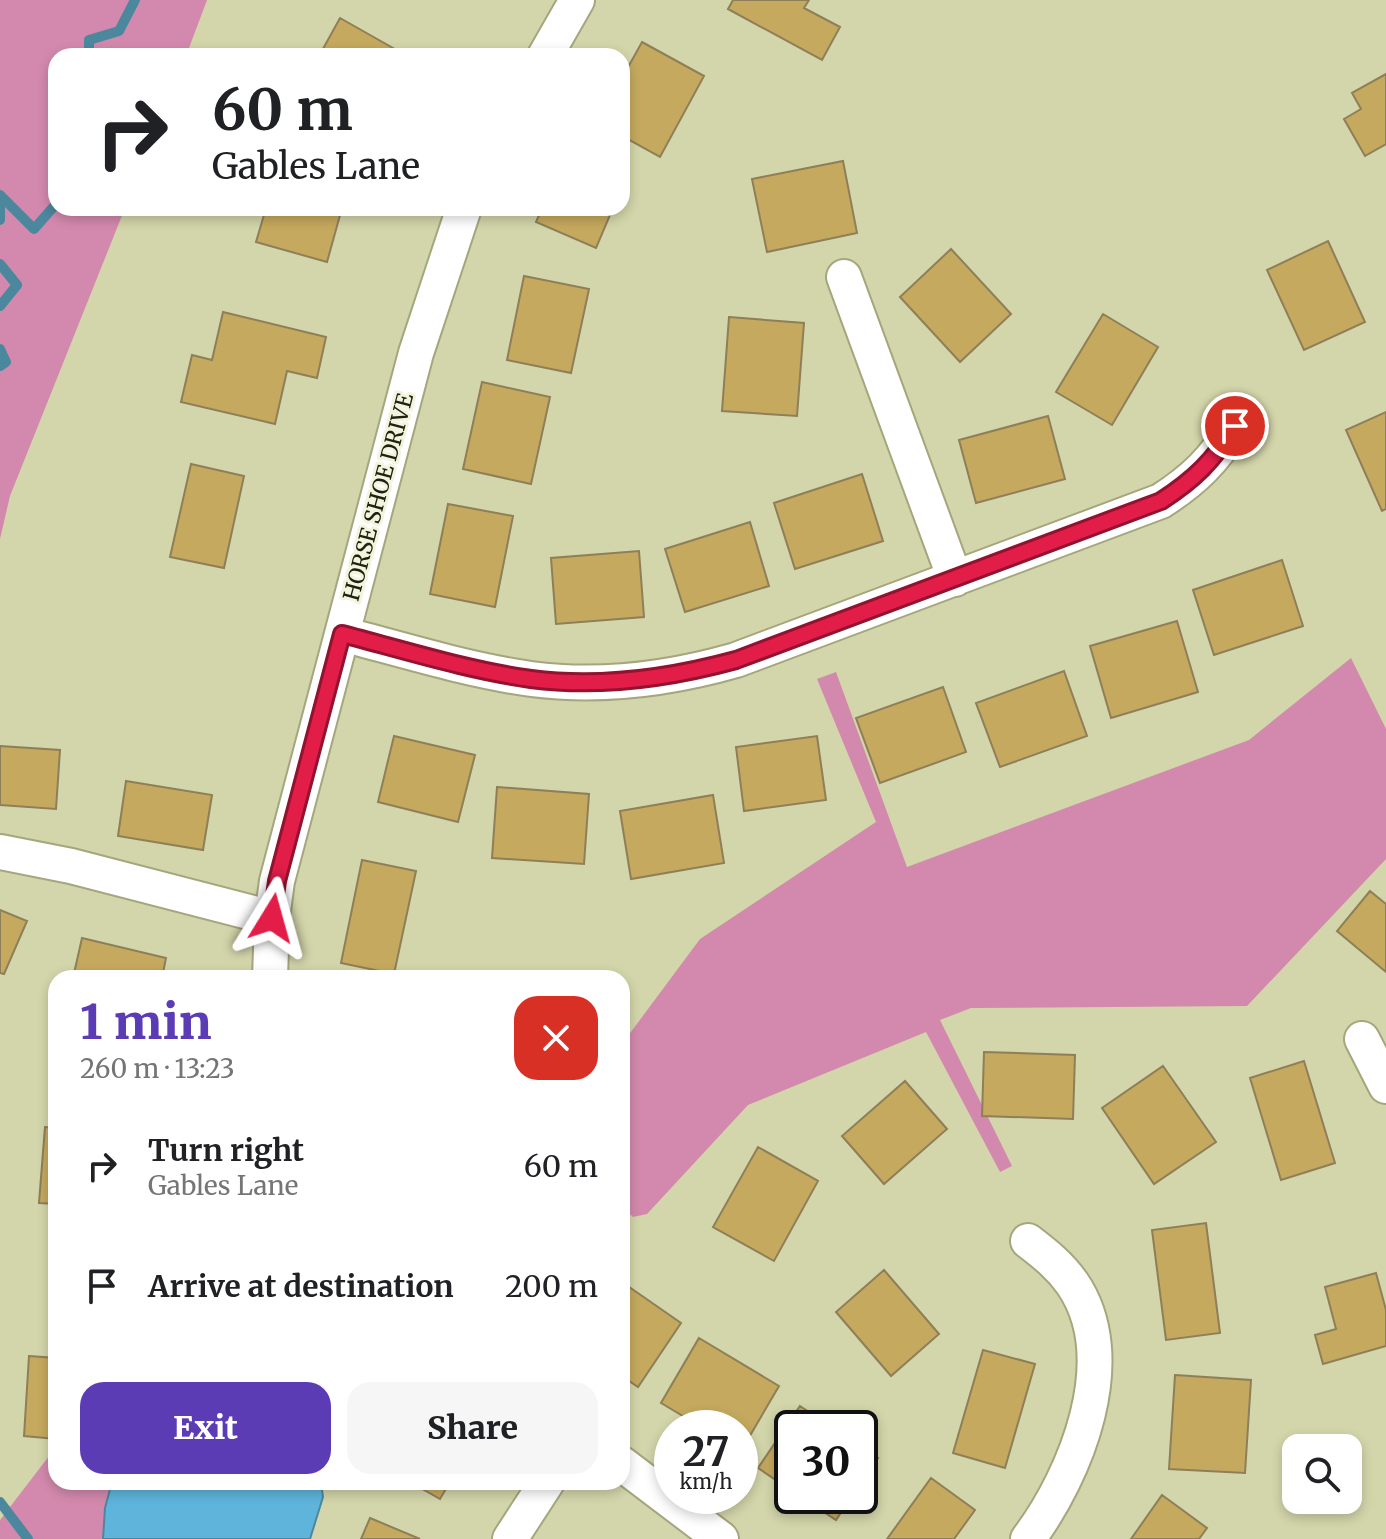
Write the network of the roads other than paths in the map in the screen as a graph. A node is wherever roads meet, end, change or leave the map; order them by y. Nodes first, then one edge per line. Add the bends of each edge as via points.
1 (577, 0) edge
2 (550, 48) edge
3 (461, 216) edge
4 (844, 277) dead end
5 (1235, 426) dead end
6 (955, 579) junction
7 (342, 634) junction
8 (0, 852) edge
9 (272, 918) junction
10 (270, 970) edge
11 (1362, 1039) dead end
12 (1386, 1086) edge
13 (1028, 1241) dead end
14 (630, 1470) edge
15 (542, 1490) edge
16 (510, 1539) edge
17 (721, 1539) edge
18 (1028, 1539) edge

1 - 2 street
3 - 7 street, HORSE SHOE DRIVE via 416,353
4 - 6 street
5 - 6 street via 1193,480 1161,501
6 - 7 street via 736,660 630,681 588,683 494,673
7 - 9 street, HORSE SHOE DRIVE via 277,881
8 - 9 street
9 - 10 street, HORSE SHOE DRIVE
11 - 12 street
13 - 18 street via 1073,1285 1087,1313 1094,1346 1092,1392 1081,1439 1066,1477
14 - 17 street
15 - 16 street

